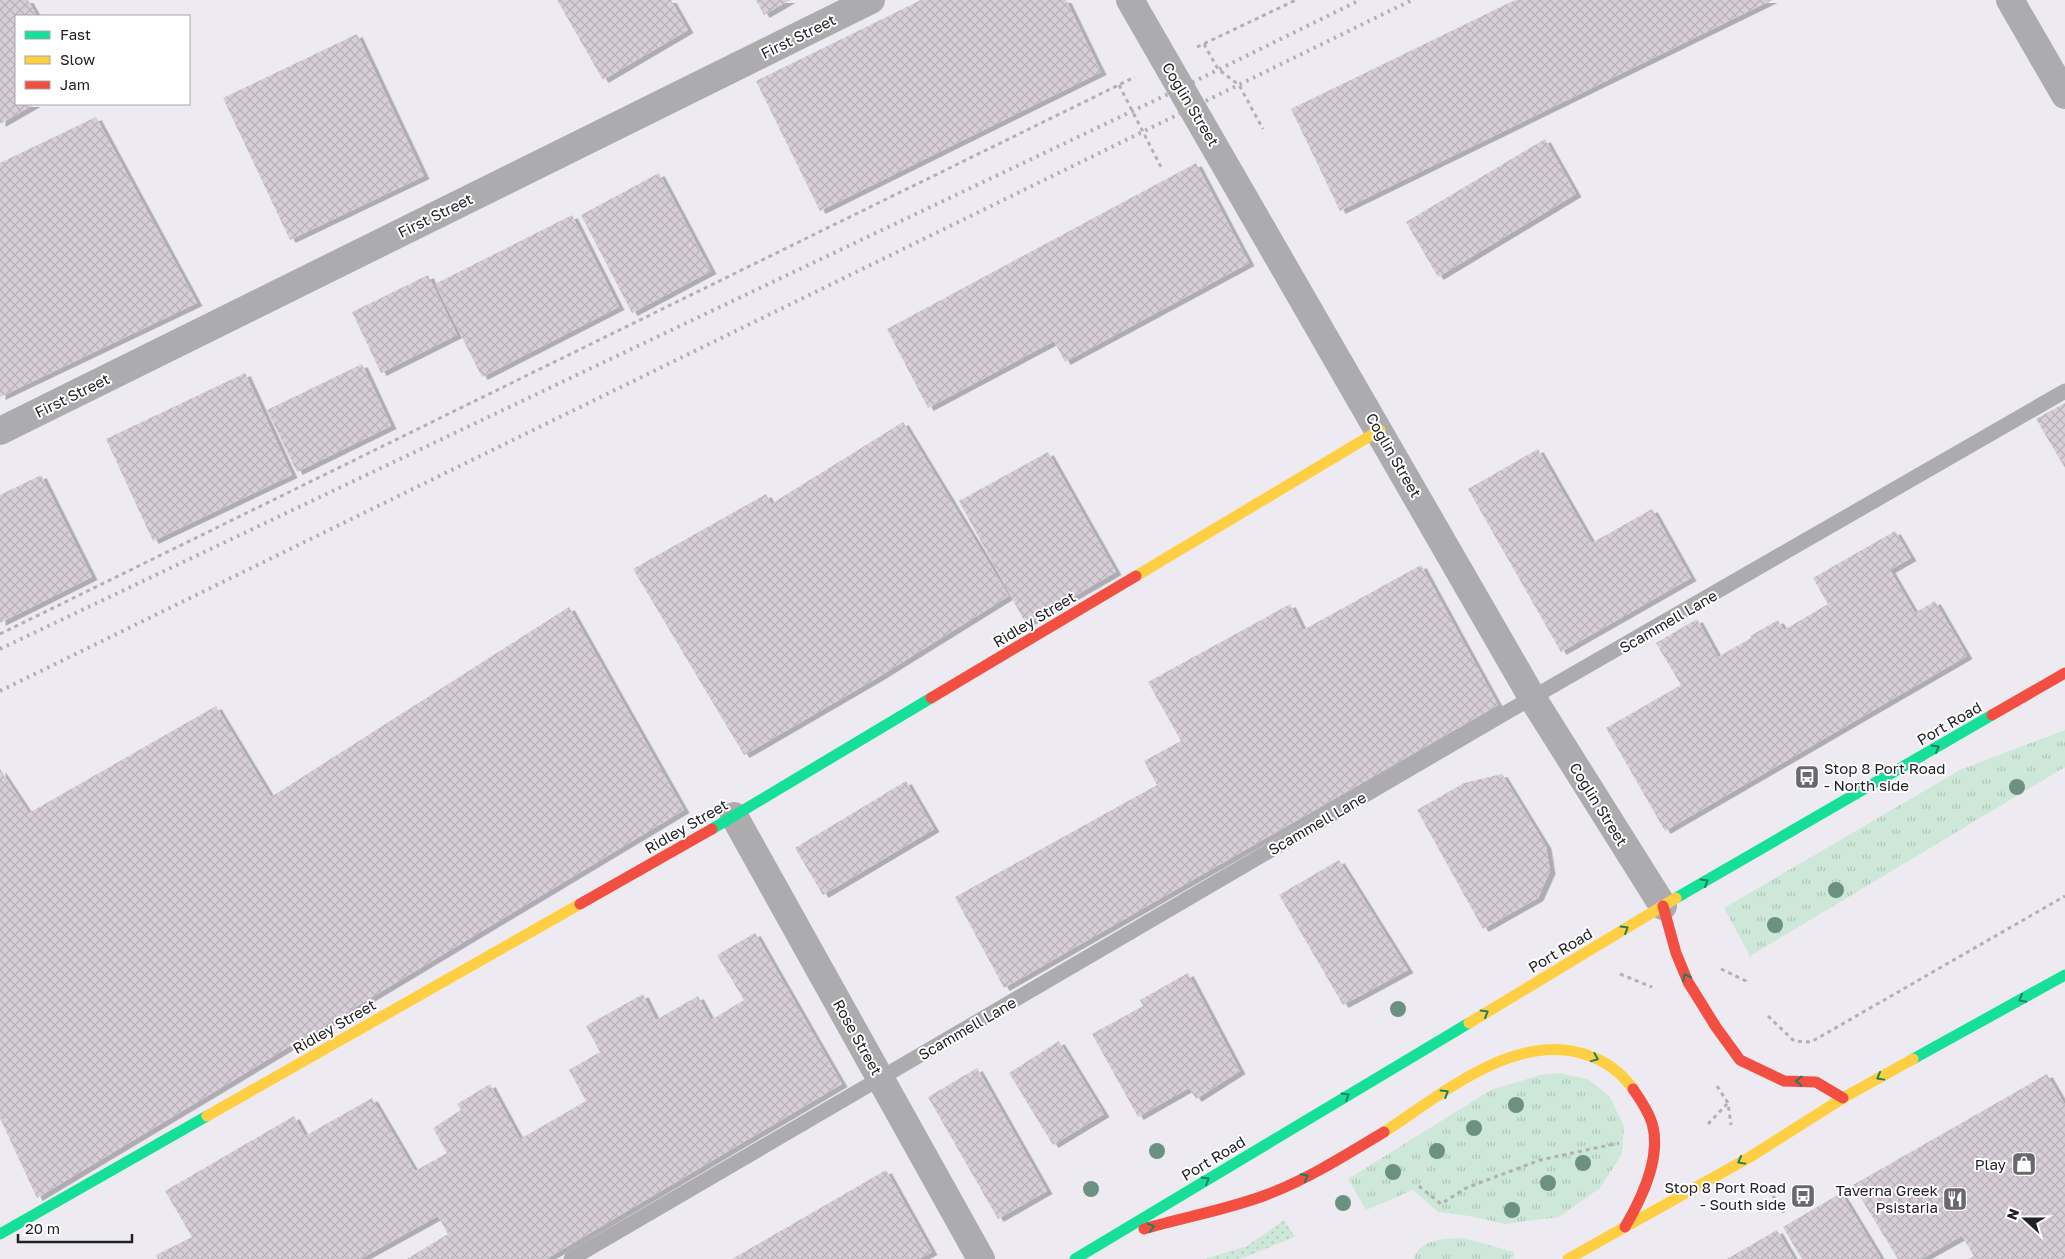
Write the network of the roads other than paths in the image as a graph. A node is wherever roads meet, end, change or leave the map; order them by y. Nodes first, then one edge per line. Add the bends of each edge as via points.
1 (871, 0) edge
2 (1130, 0) edge
3 (2010, 0) edge
4 (2065, 95) edge
5 (2065, 391) edge
6 (1380, 430) junction
7 (0, 431) edge
8 (2065, 673) edge
9 (1533, 699) junction
10 (734, 816) junction
11 (1663, 906) junction
12 (2065, 975) edge
13 (881, 1078) junction
14 (1843, 1098) junction
15 (1625, 1227) junction
16 (0, 1234) edge
17 (1105, 1241) junction
18 (571, 1259) edge
19 (981, 1259) edge
20 (1075, 1259) edge
21 (1568, 1259) edge

1 - 7 street, First Street
2 - 6 street, Coglin Street
3 - 4 street
5 - 9 lane, Scammell Lane
6 - 9 street, Coglin Street
6 - 10 main road, Ridley Street
11 -> 8 main road, Port Road
9 - 11 street, Coglin Street
9 - 13 lane, Scammell Lane
10 - 13 street, Rose Street
10 - 16 main road, Ridley Street
14 -> 11 main road via 1816,1082 1784,1081 1740,1060 1688,982
17 -> 11 main road, Port Road
12 -> 14 main road
13 - 18 lane, Scammell Lane
13 - 19 street, Rose Street
14 -> 15 main road via 1750,1157
17 -> 15 main road via 1285,1188 1353,1151 1493,1064 1519,1053 1548,1048 1575,1051 1612,1066 1634,1088 1650,1119 1654,1134 1649,1171
15 - 21 main road
17 - 20 main road, Port Road

